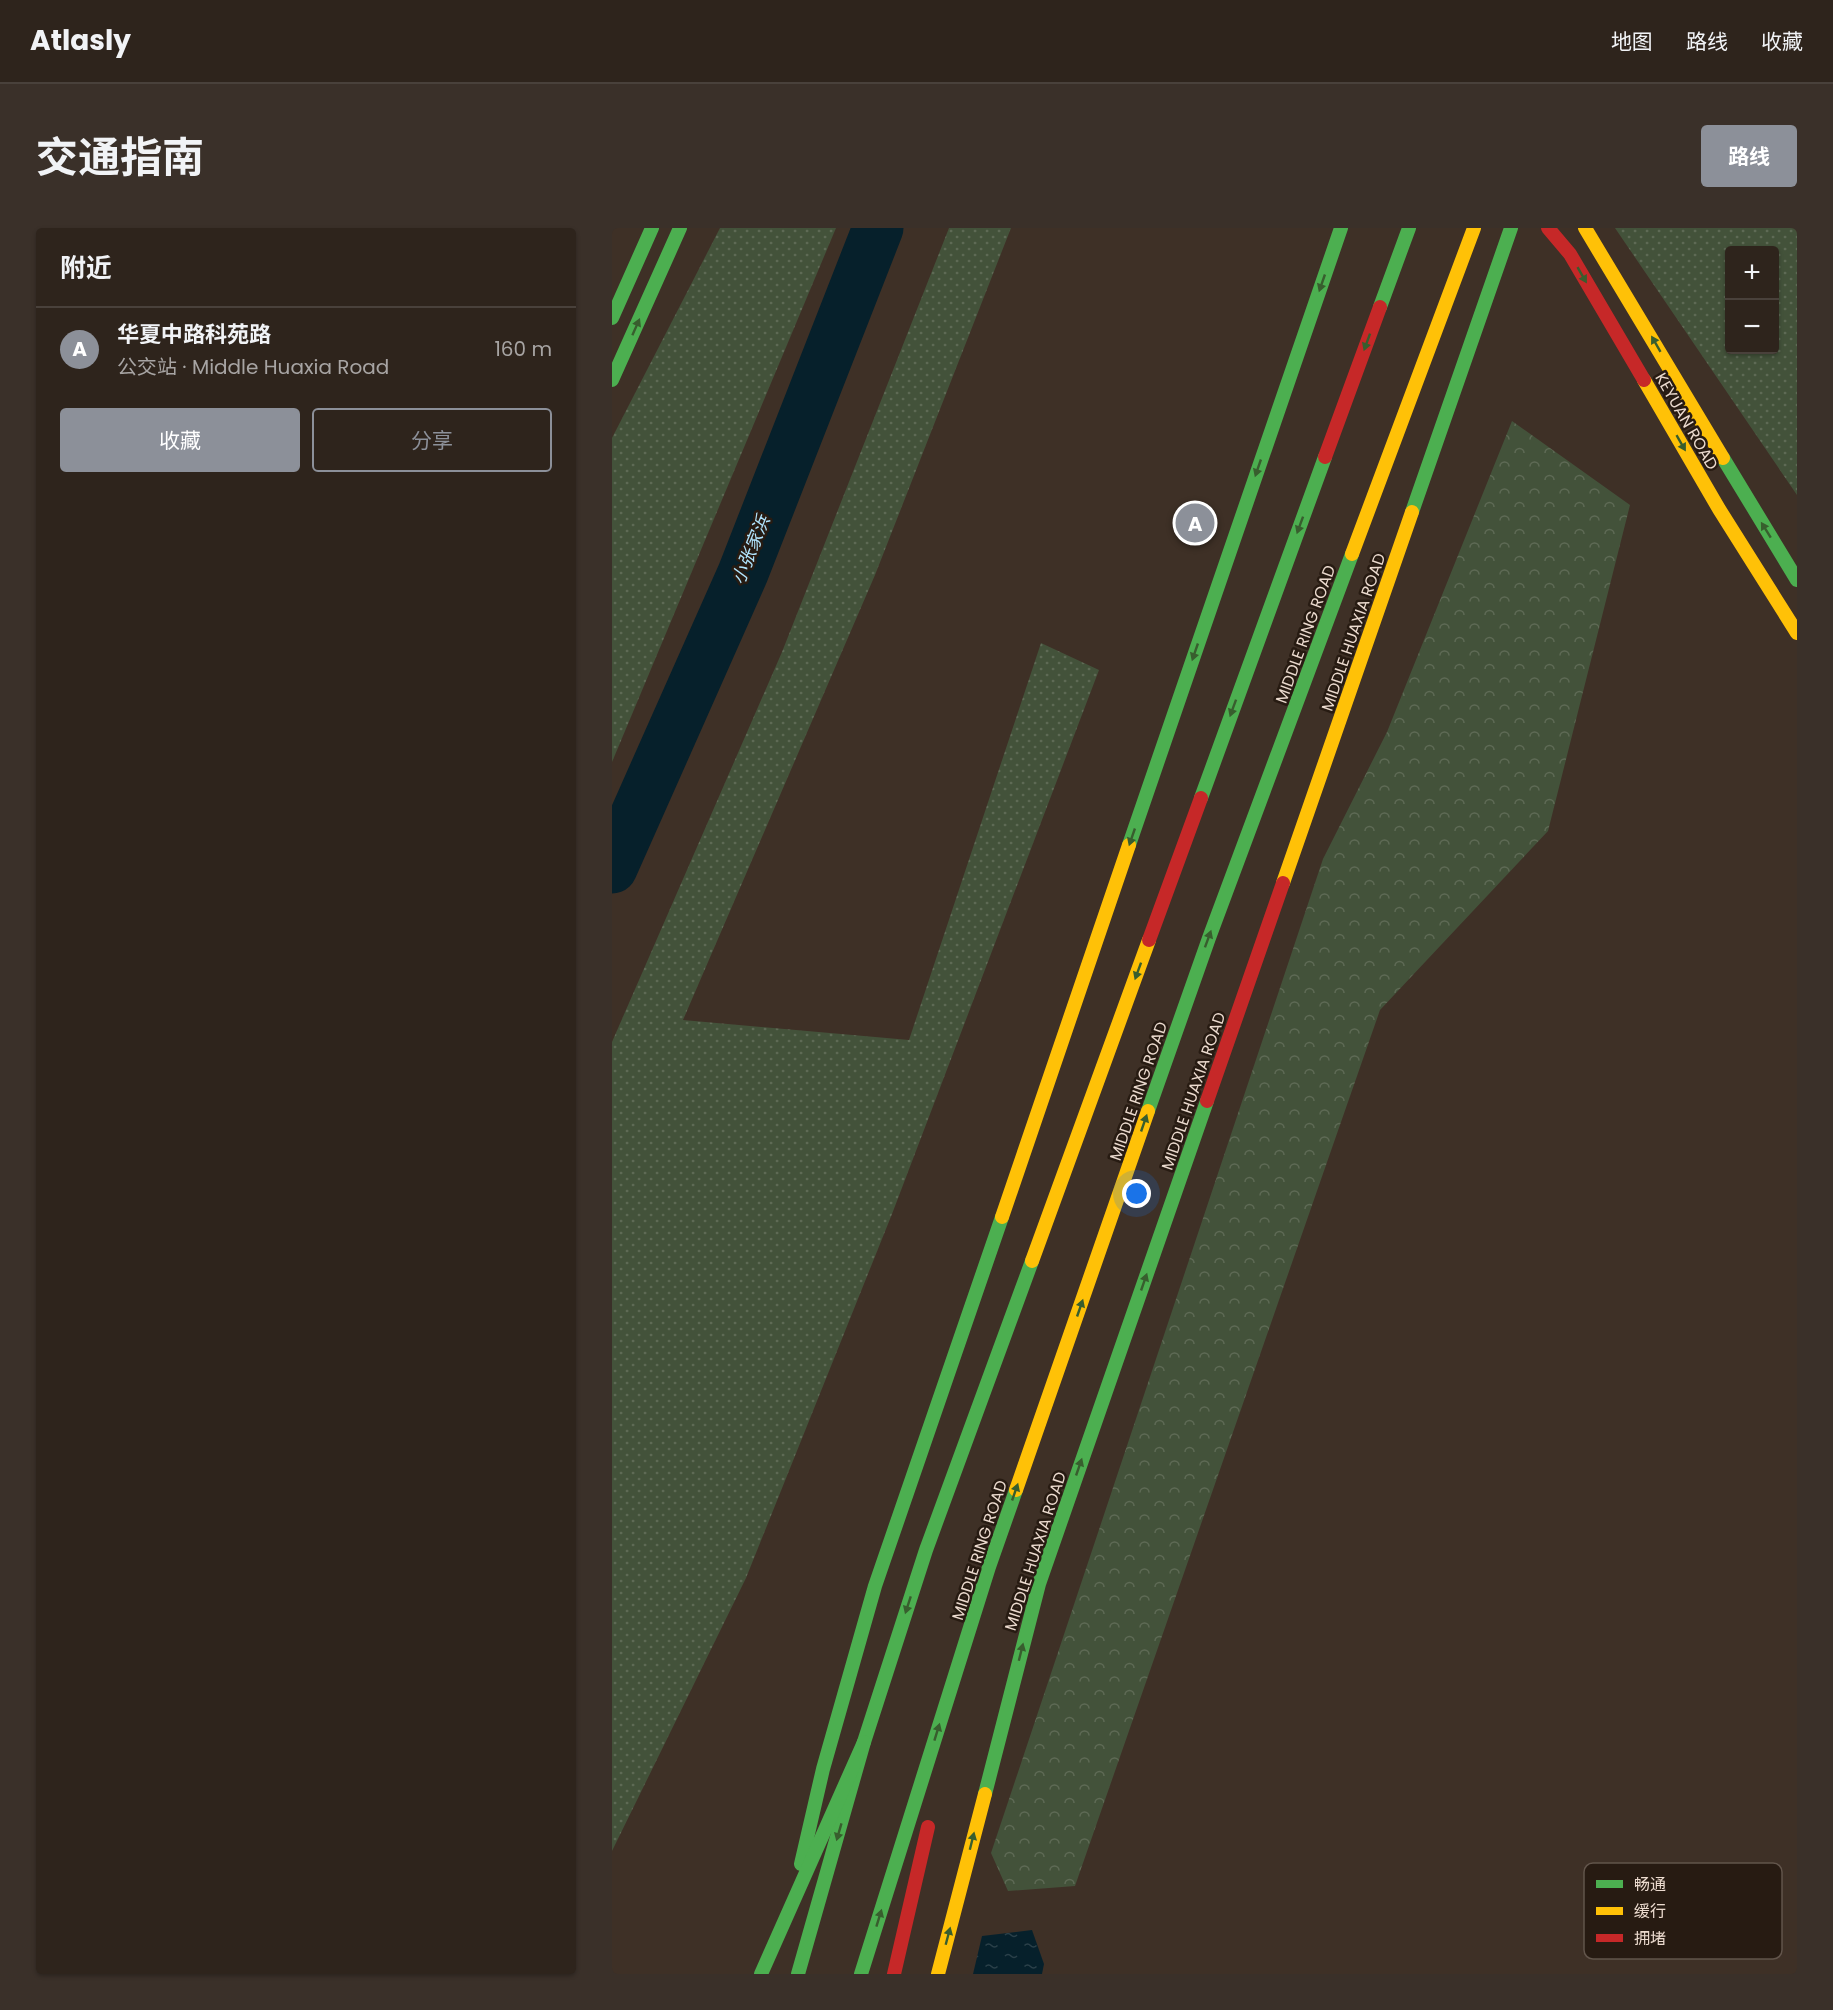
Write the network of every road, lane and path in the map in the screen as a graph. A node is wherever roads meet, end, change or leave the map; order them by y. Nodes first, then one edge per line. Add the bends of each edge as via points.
1 (652, 228) edge
2 (680, 228) edge
3 (1341, 228) edge
4 (1409, 228) edge
5 (1474, 228) edge
6 (1510, 228) edge
7 (1548, 228) edge
8 (1585, 228) edge
9 (612, 318) edge
10 (612, 380) edge
11 (1797, 580) edge
12 (1797, 633) edge
13 (989, 1567) junction
14 (864, 1742) junction
15 (946, 1751) dead end
16 (933, 1809) dead end
17 (761, 1974) edge
18 (775, 1974) edge
19 (798, 1974) edge
20 (861, 1974) edge
21 (894, 1974) edge
22 (938, 1974) edge

1 - 9 main road
10 -> 2 main road
3 -> 18 main road, bridge via 875,1586 823,1769
4 -> 14 main road via 926,1550
13 -> 5 main road, MIDDLE RING ROAD via 1209,939
22 -> 6 main road, MIDDLE HUAXIA ROAD via 1039,1584
7 -> 12 main road, KEYUAN ROAD via 1570,254 1719,509
11 -> 8 main road, KEYUAN ROAD
13 - 15 main road
20 -> 13 main road, MIDDLE RING ROAD
14 - 17 main road, bridge
14 -> 19 main road, bridge
16 - 21 main road

